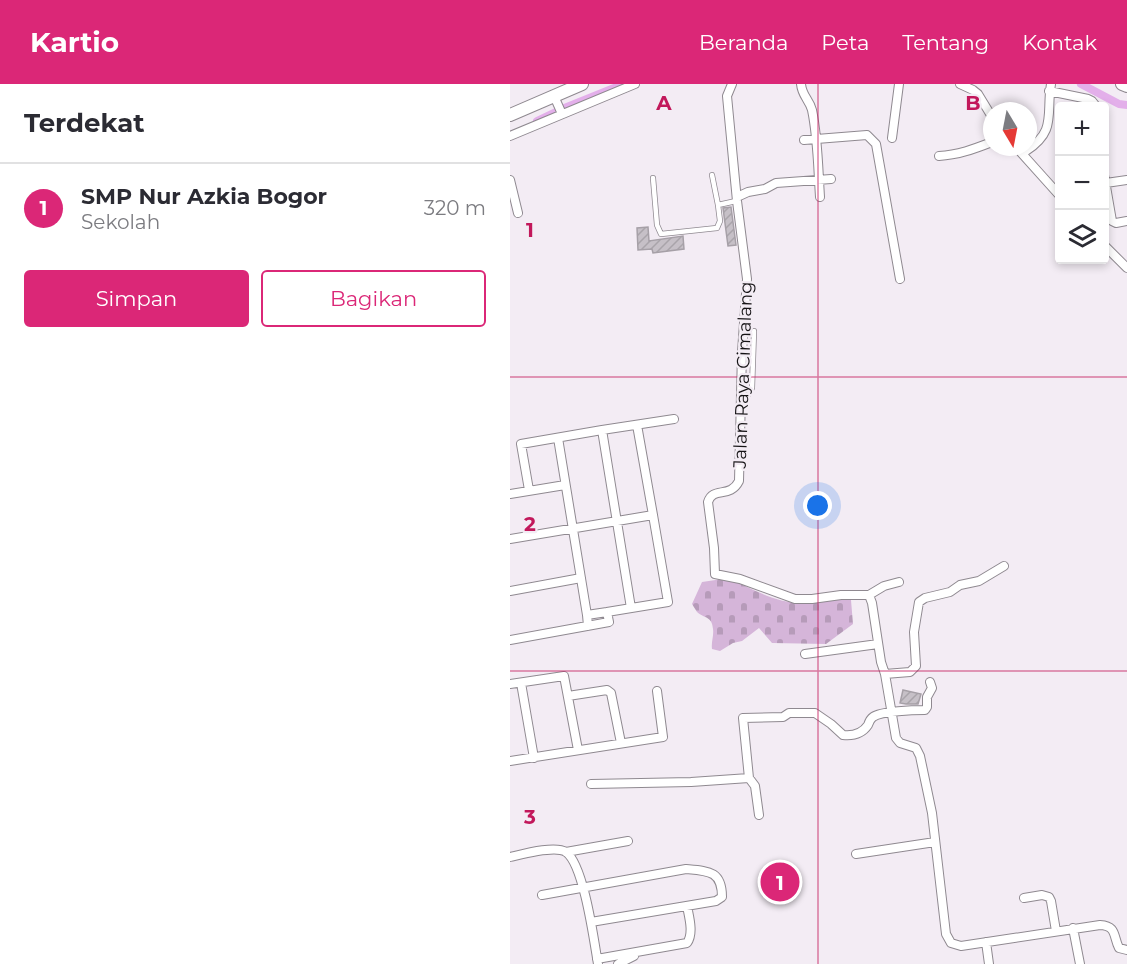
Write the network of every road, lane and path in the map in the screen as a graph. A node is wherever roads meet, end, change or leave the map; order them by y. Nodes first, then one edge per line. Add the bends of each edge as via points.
1 (582, 84) edge
2 (635, 84) edge
3 (732, 84) edge
4 (801, 84) edge
5 (899, 84) edge
6 (960, 84) edge
7 (1122, 84) edge
8 (1127, 86) edge
9 (1050, 87) edge
10 (555, 98) junction
11 (983, 102) edge
12 (1093, 102) edge
13 (561, 112) junction
14 (510, 115) edge
15 (510, 136) edge
16 (892, 138) dead end
17 (817, 139) junction
18 (804, 140) dead end
19 (1037, 143) edge
20 (983, 145) edge
21 (939, 156) dead end
22 (1024, 156) edge
23 (712, 175) dead end
24 (653, 178) dead end
25 (831, 179) dead end
26 (1109, 179) edge
27 (510, 180) edge
28 (819, 180) junction
29 (1127, 180) edge
30 (1055, 191) edge
31 (820, 197) dead end
32 (737, 199) junction
33 (1109, 203) edge
34 (718, 205) junction
35 (518, 213) dead end
36 (1127, 222) edge
37 (1109, 250) edge
38 (1127, 268) edge
39 (900, 279) dead end
40 (754, 331) dead end
41 (741, 398) junction
42 (674, 419) dead end
43 (637, 425) junction
44 (602, 430) junction
45 (558, 438) junction
46 (565, 484) junction
47 (529, 490) junction
48 (510, 494) edge
49 (653, 516) junction
50 (617, 521) junction
51 (572, 529) junction
52 (510, 539) edge
53 (1004, 566) dead end
54 (581, 578) junction
55 (899, 582) dead end
56 (510, 591) edge
57 (869, 595) junction
58 (631, 608) junction
59 (607, 612) junction
60 (587, 615) junction
61 (588, 626) junction
62 (510, 640) edge
63 (878, 644) junction
64 (805, 654) dead end
65 (885, 674) junction
66 (930, 682) dead end
67 (520, 683) junction
68 (510, 684) edge
69 (657, 691) dead end
70 (568, 696) junction
71 (892, 712) junction
72 (621, 743) junction
73 (578, 750) junction
74 (534, 758) junction
75 (510, 762) edge
76 (749, 778) junction
77 (591, 784) dead end
78 (759, 815) dead end
79 (628, 841) dead end
80 (935, 843) junction
81 (566, 852) junction
82 (856, 854) dead end
83 (510, 856) edge
84 (583, 887) junction
85 (542, 895) dead end
86 (1024, 898) dead end
87 (687, 906) junction
88 (591, 922) junction
89 (1073, 928) junction
90 (1056, 931) junction
91 (986, 942) junction
92 (1127, 950) edge
93 (641, 951) junction
94 (598, 962) edge
95 (618, 964) edge
96 (989, 964) edge
97 (1080, 964) edge

1 - 10 main road
2 - 13 street
3 - 32 street, Jalan Raya Cimalang via 727,96
4 - 17 street via 811,106
5 - 16 street
6 - 11 street via 973,90
7 - 8 main road
9 - 12 street
9 - 19 street via 1048,123
10 - 13 street
10 - 14 main road
13 - 15 street
17 - 18 street
17 - 28 street
17 - 39 street via 867,135 876,144
20 - 21 street
22 - 30 street
23 - 34 lane
24 - 34 lane via 657,225 662,234 717,228
25 - 28 street
26 - 29 street
27 - 35 street
28 - 31 street
28 - 32 street via 776,183
32 - 34 lane
32 - 41 street, Jalan Raya Cimalang via 747,279
33 - 36 street via 1112,221
37 - 38 street
40 - 41 lane via 752,388
41 - 57 street, Jalan Raya Cimalang via 739,481 732,490 716,493 709,499 715,574 795,599
42 - 43 street
43 - 44 street
43 - 49 street
44 - 45 street
44 - 50 street
45 - 46 street
45 - 47 street via 521,444
46 - 47 street
46 - 51 street
47 - 48 street
49 - 50 street
49 - 58 street via 668,602
50 - 51 street
50 - 58 street
51 - 52 street
51 - 54 street
53 - 65 street via 979,581 919,602 914,632 916,666 910,672
54 - 56 street
54 - 60 street
55 - 57 street
57 - 63 street
58 - 59 street
59 - 60 street
59 - 61 street via 609,622
60 - 61 street
61 - 62 street
63 - 64 street
63 - 65 street
65 - 71 street
66 - 71 street via 932,688 925,710
67 - 68 street
67 - 70 street via 564,676
67 - 74 street
69 - 72 street via 663,737
70 - 72 street via 607,690 611,693
70 - 73 street
71 - 76 street via 874,717 856,735 845,736 815,713 743,718
71 - 80 street via 897,740 916,747 920,756
72 - 73 street
73 - 74 street
74 - 75 street
76 - 77 street
76 - 78 street
79 - 81 street
80 - 82 street
80 - 91 street via 947,938 958,946
81 - 83 street via 549,850
81 - 84 street
84 - 85 street
84 - 87 street via 686,869 719,878 722,897
84 - 88 street
86 - 90 street via 1049,897
87 - 88 street
87 - 93 street via 688,942
88 - 94 street
89 - 90 street
89 - 92 street via 1109,927 1119,948
89 - 97 street
90 - 91 street
91 - 96 street
93 - 94 street
93 - 95 street

